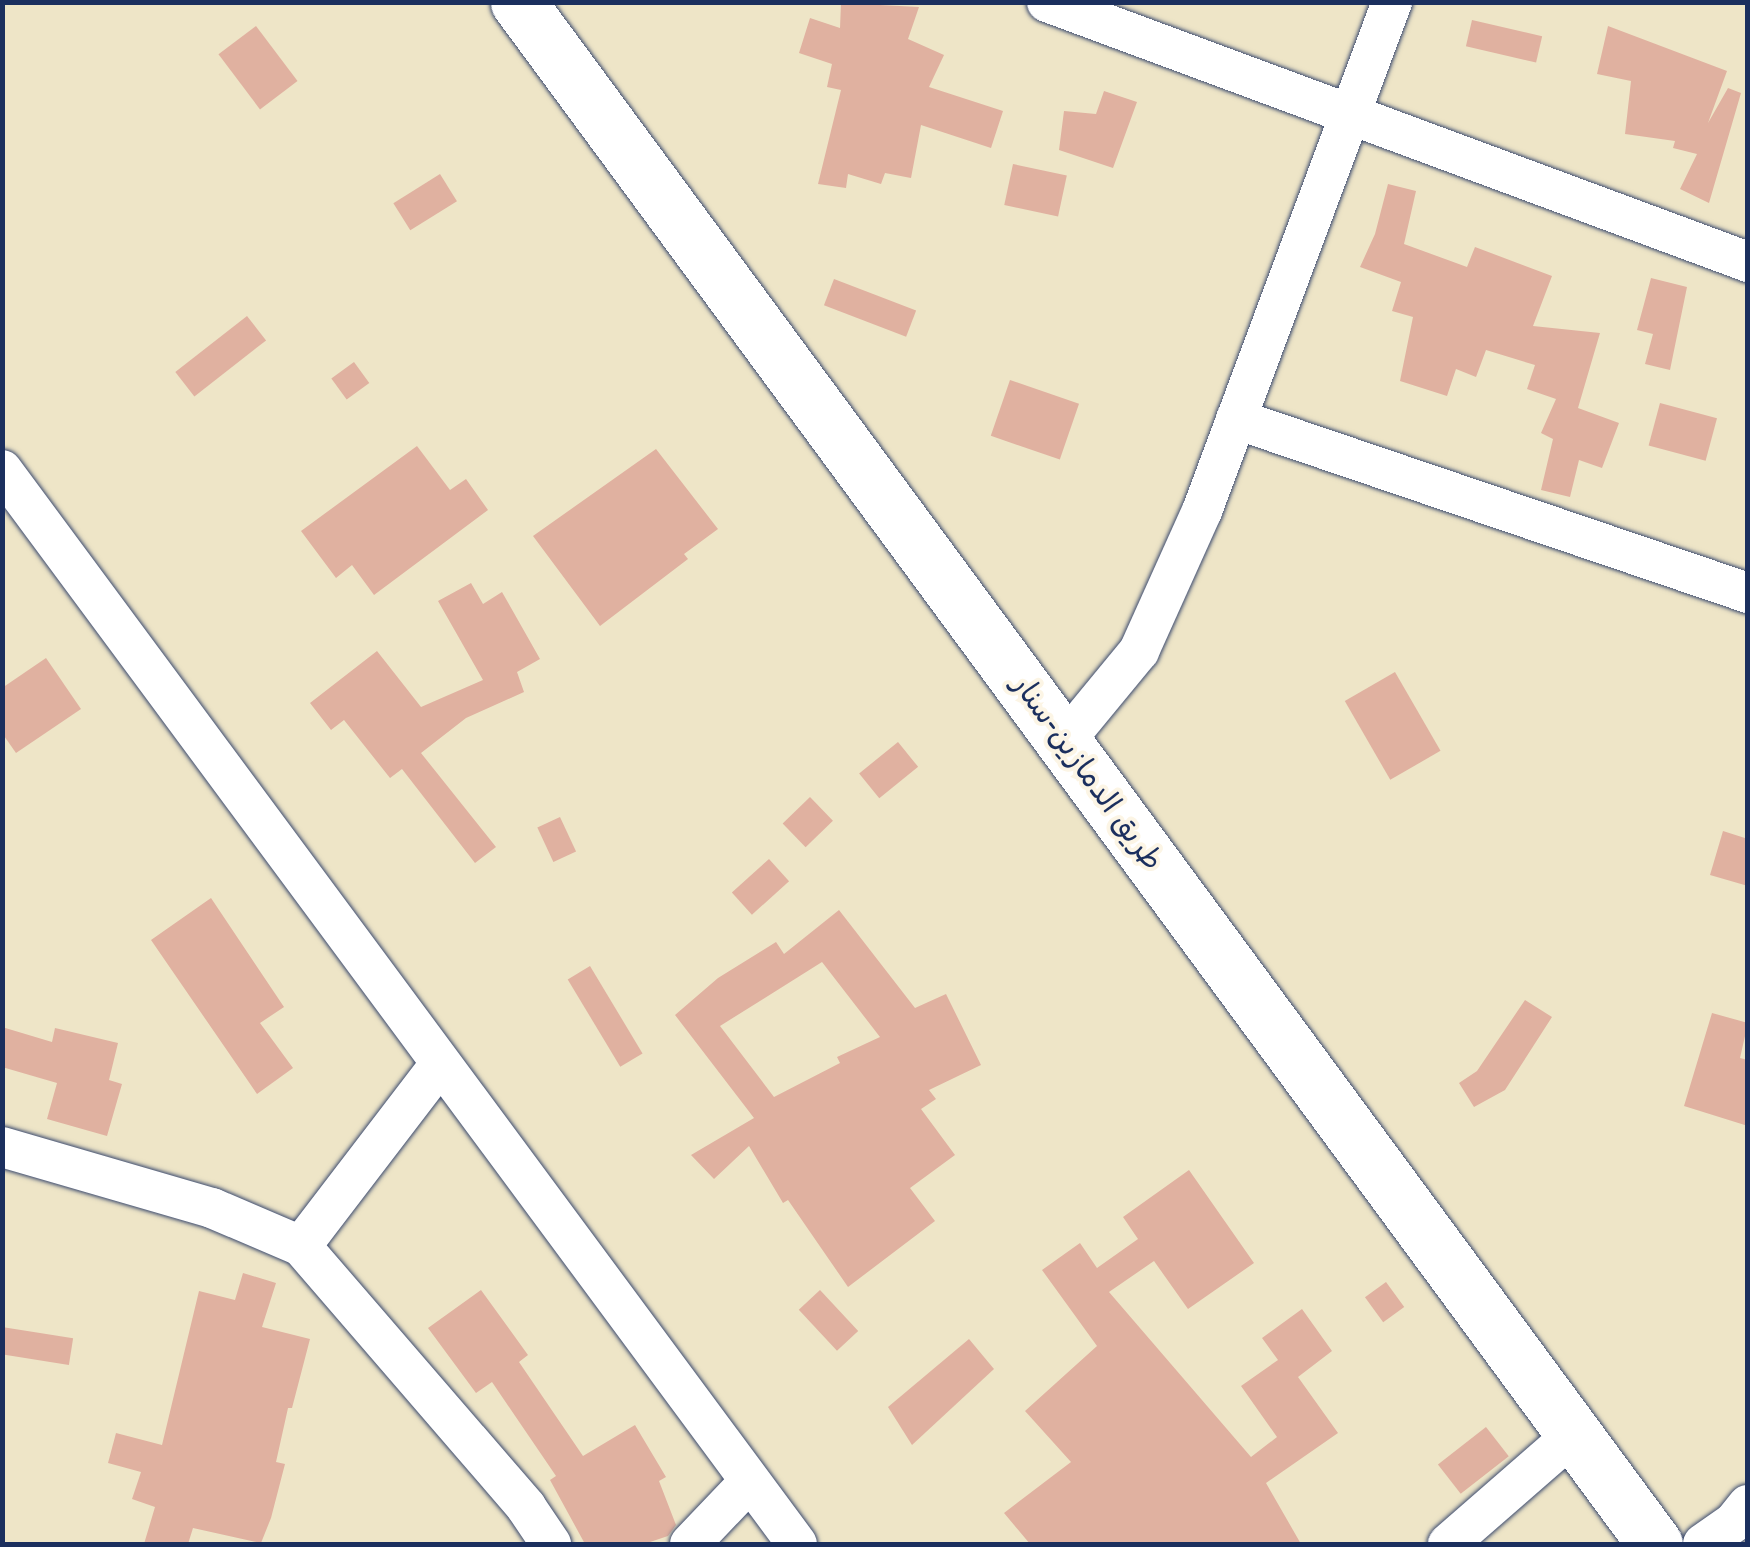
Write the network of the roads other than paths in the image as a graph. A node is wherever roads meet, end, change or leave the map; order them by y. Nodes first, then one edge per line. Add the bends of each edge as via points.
1 (518, 2) edge
2 (1047, 2) edge
3 (1392, 2) edge
4 (1350, 116) junction
5 (1744, 249) edge
6 (1236, 419) junction
7 (2, 470) edge
8 (1748, 594) edge
9 (1064, 742) junction
10 (440, 1064) junction
11 (2, 1147) edge
12 (301, 1246) junction
13 (1574, 1434) junction
14 (749, 1482) junction
15 (550, 1544) edge
16 (690, 1544) edge
17 (797, 1544) edge
18 (1448, 1544) edge
19 (1655, 1544) edge

1 - 9 highway, طريق الدمازين-سنار
2 - 4 street
3 - 4 street
4 - 5 street
4 - 6 street
6 - 8 street
6 - 9 street via 1139,650
7 - 10 street
9 - 13 highway, طريق الدمازين-سنار
10 - 12 street
10 - 14 street
11 - 12 street via 212,1208
12 - 15 street via 526,1507
13 - 18 street
13 - 19 highway, طريق الدمازين-سنار
14 - 16 street
14 - 17 street

